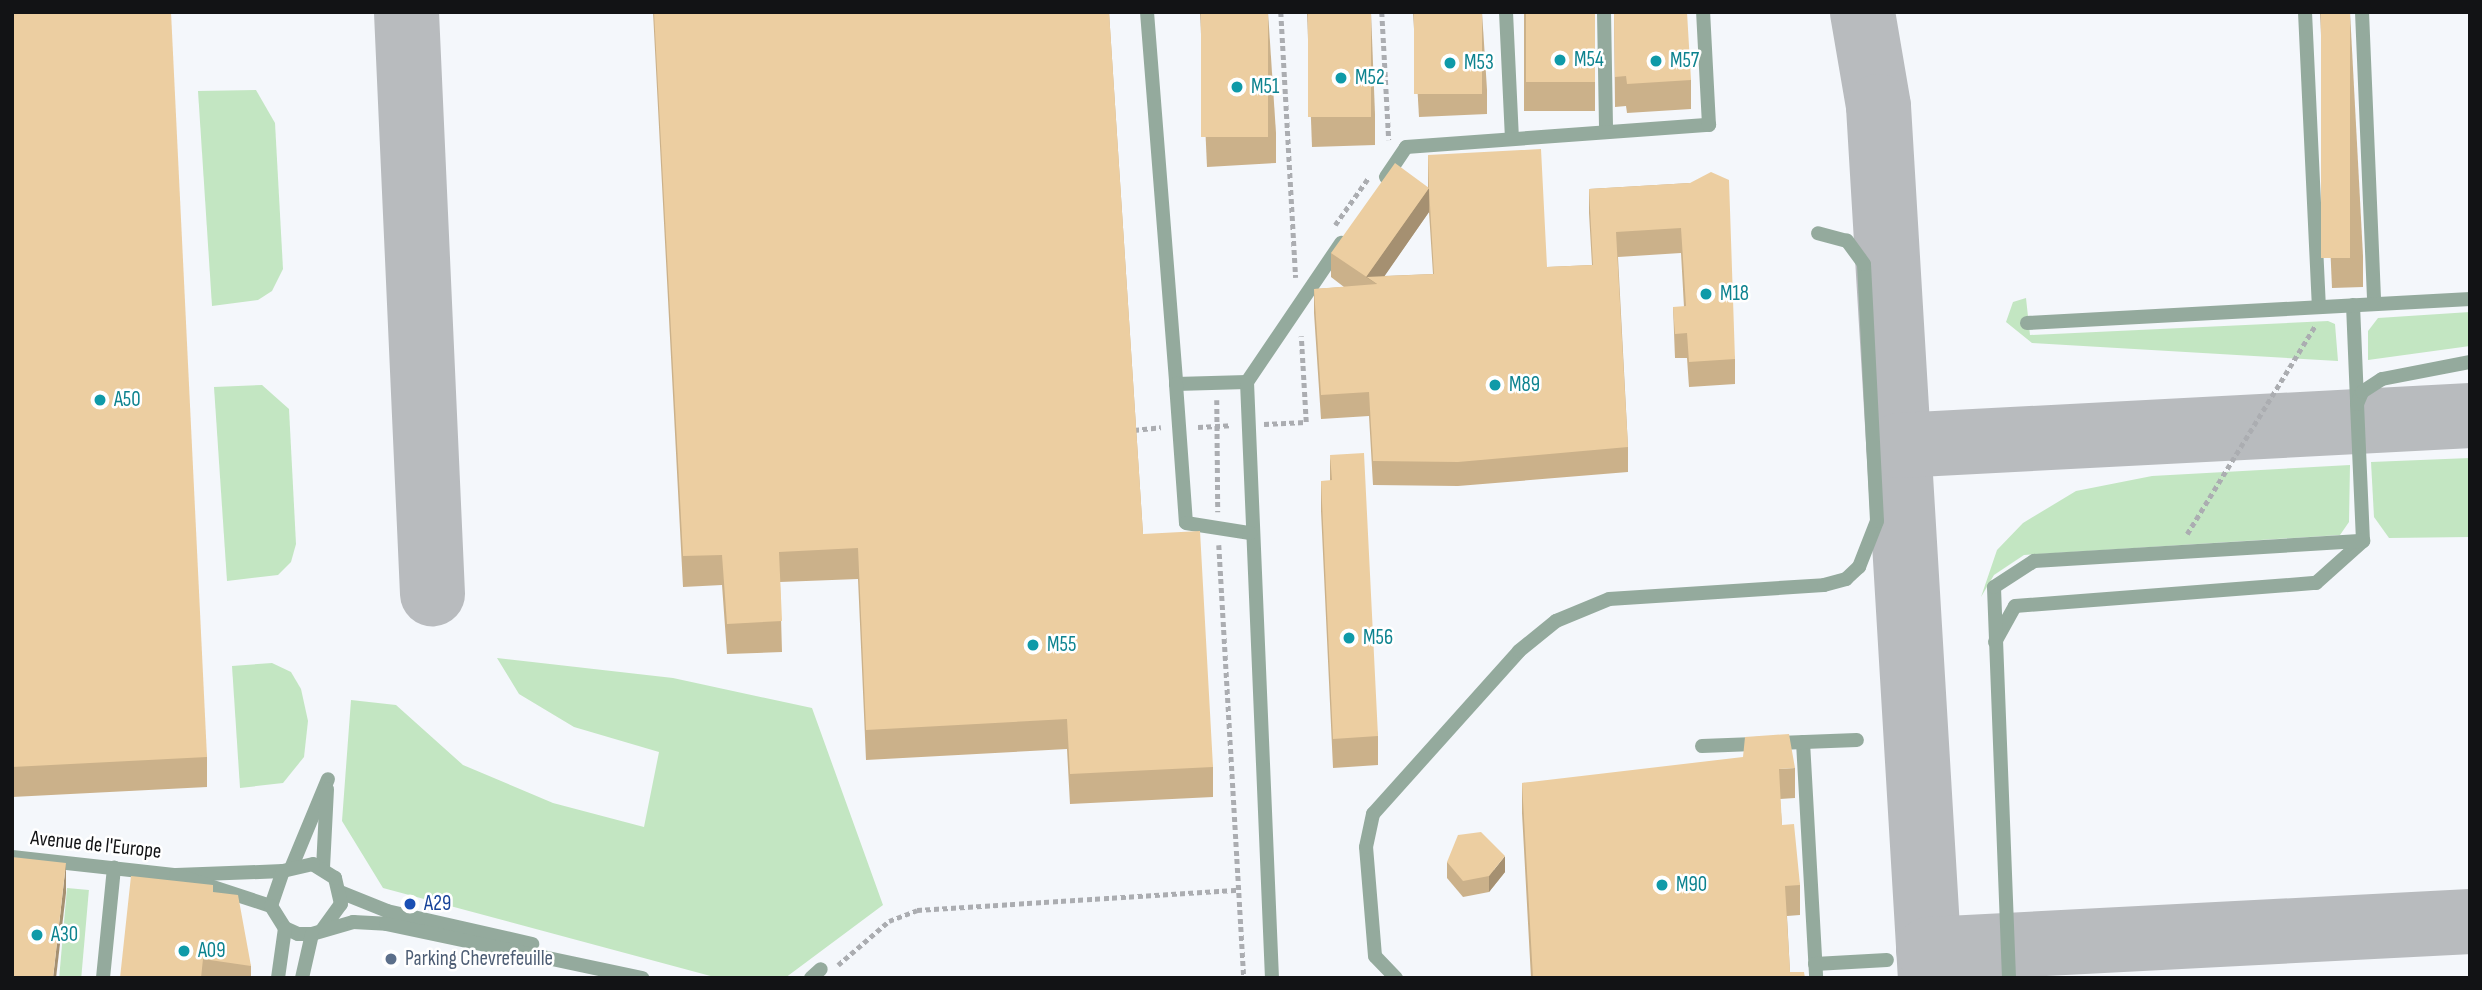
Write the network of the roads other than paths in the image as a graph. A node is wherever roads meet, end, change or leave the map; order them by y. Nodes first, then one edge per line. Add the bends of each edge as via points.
1 (1147, 12) edge
2 (1506, 12) edge
3 (1604, 12) edge
4 (1703, 12) edge
5 (2305, 12) edge
6 (2362, 12) edge
7 (1606, 132) junction
8 (1511, 138) junction
9 (1377, 191) edge
10 (1354, 224) edge
11 (1818, 233) dead end
12 (2470, 299) edge
13 (2374, 304) junction
14 (2353, 305) junction
15 (2319, 307) junction
16 (2027, 323) dead end
17 (2470, 362) edge
18 (1247, 382) junction
19 (1176, 384) junction
20 (2357, 404) junction
21 (1250, 533) junction
22 (2363, 541) junction
23 (1992, 647) junction
24 (1857, 740) dead end
25 (1803, 742) junction
26 (1702, 746) dead end
27 (12, 857) edge
28 (114, 868) junction
29 (323, 868) junction
30 (288, 869) junction
31 (176, 875) junction
32 (340, 892) junction
33 (271, 906) junction
34 (285, 928) junction
35 (317, 932) junction
36 (1887, 960) dead end
37 (613, 970) junction
38 (1816, 971) edge
39 (103, 978) edge
40 (278, 978) edge
41 (302, 978) edge
42 (642, 978) edge
43 (1272, 978) edge
44 (1396, 978) edge
45 (2009, 978) edge

1 - 19 lane
2 - 8 lane
3 - 7 lane
4 - 7 lane via 1709,125
5 - 15 lane
6 - 13 lane
7 - 8 lane
8 - 9 lane via 1406,147
10 - 18 lane
11 - 44 lane via 1847,241 1864,264 1877,521 1859,567 1846,579 1824,584 1609,600 1556,621 1519,651 1370,822 1375,956
12 - 13 lane
13 - 14 lane
14 - 15 lane
14 - 20 lane
15 - 16 lane
17 - 20 lane via 2382,379 2362,392
18 - 19 lane
18 - 21 lane
19 - 21 lane via 1186,523
20 - 22 lane
21 - 43 lane
22 - 23 lane via 2316,583 2299,589 2015,606
22 - 23 lane via 2020,565 1994,587
23 - 45 lane
24 - 25 lane
25 - 26 lane
25 - 38 lane
27 - 28 lane, Avenue de l'Europe
28 - 31 lane, Avenue de l'Europe
28 - 39 lane
29 - 30 lane
29 - 30 lane via 328,779
29 - 32 lane
30 - 31 lane
30 - 33 lane
31 - 33 lane
32 - 35 lane via 338,914
32 - 37 lane via 387,911
33 - 34 lane
34 - 35 lane
34 - 40 lane
35 - 37 lane via 353,922 386,925
35 - 41 lane
36 - 38 lane
37 - 42 lane

